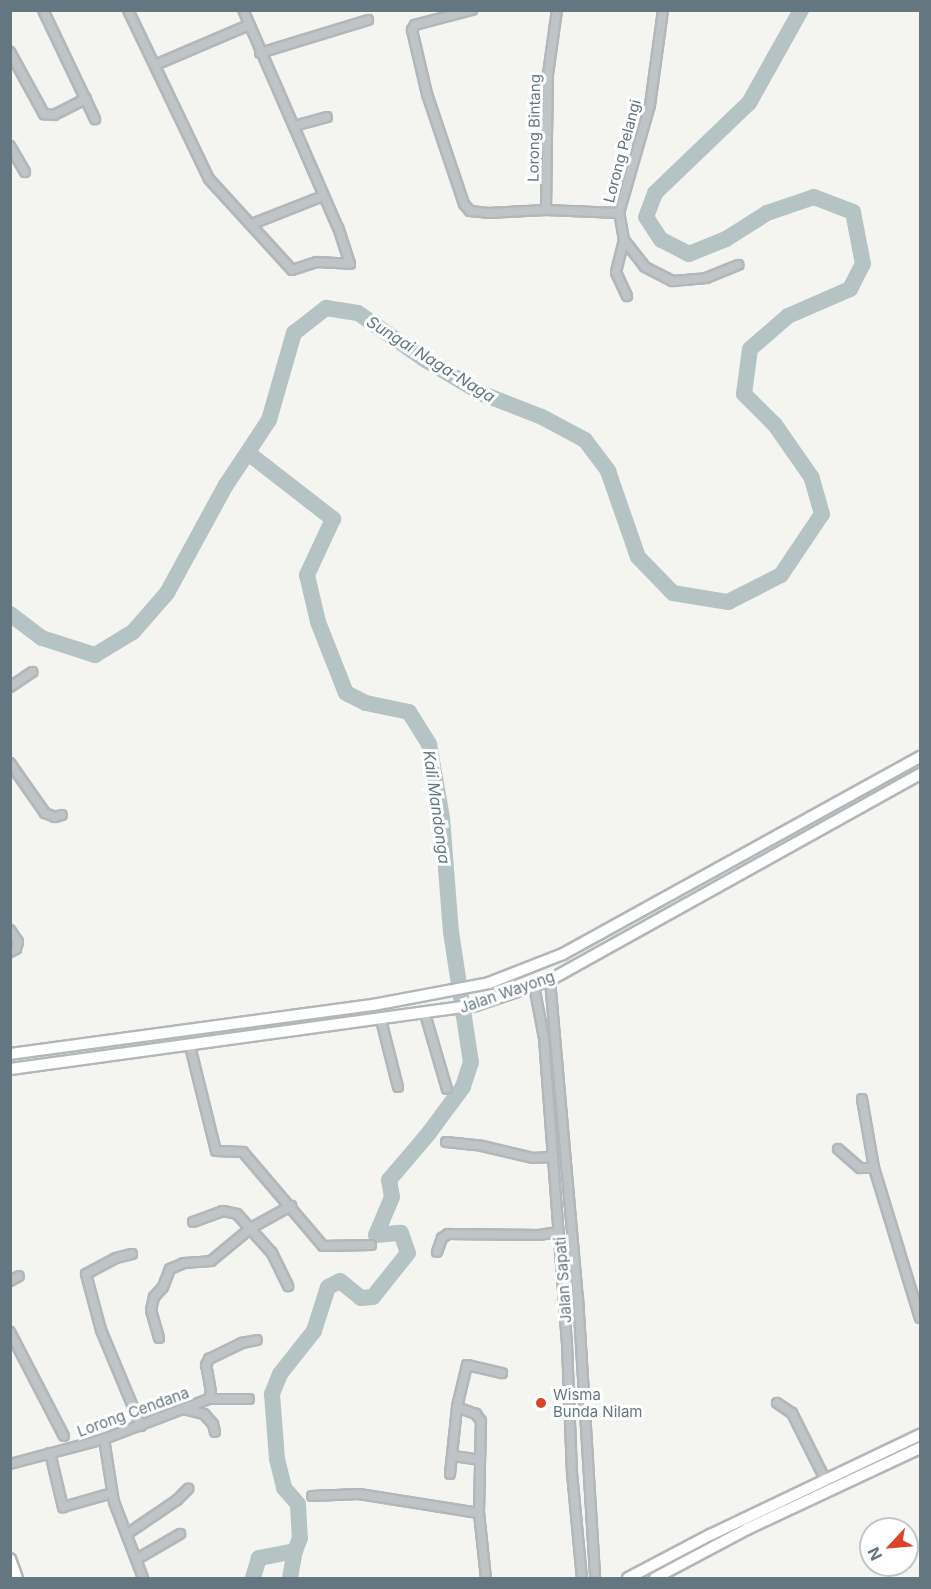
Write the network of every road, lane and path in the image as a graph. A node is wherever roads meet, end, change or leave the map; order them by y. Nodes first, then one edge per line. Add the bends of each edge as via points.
1 (42, 10) edge
2 (128, 10) edge
3 (243, 10) edge
4 (472, 10) edge
5 (557, 10) edge
6 (663, 10) edge
7 (368, 20) dead end
8 (249, 25) junction
9 (10, 52) edge
10 (260, 53) junction
11 (155, 65) junction
12 (86, 99) junction
13 (327, 117) dead end
14 (95, 119) dead end
15 (294, 126) junction
16 (10, 146) edge
17 (25, 172) dead end
18 (323, 196) junction
19 (546, 210) junction
20 (620, 213) junction
21 (252, 224) junction
22 (624, 240) junction
23 (739, 265) dead end
24 (627, 296) dead end
25 (32, 672) dead end
26 (10, 687) edge
27 (921, 757) edge
28 (10, 763) edge
29 (921, 774) edge
30 (62, 815) dead end
31 (10, 930) edge
32 (10, 952) edge
33 (550, 980) junction
34 (534, 986) junction
35 (426, 1014) junction
36 (381, 1020) junction
37 (80, 1044) junction
38 (190, 1046) junction
39 (10, 1054) edge
40 (82, 1059) junction
41 (10, 1068) edge
42 (398, 1088) dead end
43 (447, 1089) dead end
44 (862, 1100) dead end
45 (447, 1142) dead end
46 (838, 1149) dead end
47 (551, 1157) junction
48 (874, 1168) junction
49 (291, 1206) junction
50 (193, 1222) dead end
51 (251, 1227) junction
52 (558, 1232) junction
53 (371, 1245) dead end
54 (437, 1252) dead end
55 (132, 1254) dead end
56 (19, 1276) dead end
57 (10, 1281) edge
58 (288, 1286) dead end
59 (578, 1297) junction
60 (564, 1298) junction
61 (921, 1318) edge
62 (10, 1332) edge
63 (159, 1338) dead end
64 (257, 1340) dead end
65 (502, 1373) dead end
66 (209, 1399) junction
67 (249, 1399) dead end
68 (777, 1403) dead end
69 (457, 1407) junction
70 (184, 1409) junction
71 (141, 1426) junction
72 (215, 1432) dead end
73 (921, 1435) edge
74 (64, 1436) dead end
75 (104, 1439) junction
76 (921, 1448) edge
77 (50, 1454) junction
78 (453, 1456) junction
79 (480, 1460) junction
80 (10, 1464) edge
81 (450, 1474) dead end
82 (825, 1479) junction
83 (188, 1489) dead end
84 (112, 1493) junction
85 (312, 1496) dead end
86 (479, 1513) junction
87 (127, 1534) junction
88 (180, 1534) dead end
89 (10, 1559) edge
90 (137, 1559) junction
91 (17, 1578) edge
92 (142, 1578) edge
93 (486, 1578) edge
94 (582, 1578) edge
95 (595, 1578) edge
96 (628, 1578) edge
97 (655, 1578) edge

1 - 12 street
2 - 11 street
3 - 8 street
4 - 19 street via 412,30 427,94 464,204 470,211 488,213
5 - 19 street, Lorong Bintang via 548,75
6 - 20 street, Lorong Pelangi via 650,105
7 - 10 street
8 - 10 street
8 - 11 street
9 - 12 street via 44,114 54,115
10 - 15 street
11 - 21 street via 209,179
12 - 14 street
13 - 15 street
15 - 18 street
16 - 17 street
18 - 21 street
18 - 21 street via 350,264 323,261 292,270
19 - 20 street
20 - 22 street, Lorong Pelangi
22 - 23 street via 645,267 673,281 706,278
22 - 24 street, Lorong Pelangi via 616,272
25 - 26 street
27 - 37 main road, Jalan Wayong via 563,954 489,983 326,1012
28 - 30 street via 45,813
29 - 33 main road, Jalan Wayong
31 - 32 street via 18,946
33 - 34 main road, Jalan Wayong
33 - 59 street, Jalan Sapati
34 - 35 main road, Jalan Wayong via 476,1005
34 - 47 street, Jalan Sapati via 544,1038
35 - 36 main road, Jalan Wayong
35 - 43 street
36 - 38 main road, Jalan Wayong
36 - 42 street
37 - 39 main road, Jalan Wayong
37 - 40 main road
38 - 40 main road, Jalan Wayong
38 - 49 street via 215,1149 241,1150
40 - 41 main road, Jalan Wayong
44 - 48 street
45 - 47 street via 533,1158
46 - 48 street via 860,1168
47 - 52 street, Jalan Sapati
48 - 61 street
49 - 51 street
49 - 53 street via 323,1246
50 - 51 street via 230,1211
51 - 58 street via 272,1252
51 - 63 street via 211,1261 184,1263 170,1269 151,1310
52 - 54 street via 448,1234 442,1238
52 - 60 street, Jalan Sapati
55 - 71 street via 86,1274 101,1330
56 - 57 street
59 - 60 street
59 - 95 street, Jalan Sapati
60 - 94 street, Jalan Sapati via 572,1473
62 - 74 street
64 - 66 street, Lorong Cendana via 209,1359
65 - 69 street via 467,1365
66 - 67 street
66 - 70 street, Lorong Cendana
68 - 82 street via 792,1413
69 - 78 street
69 - 79 street via 476,1414 480,1421
70 - 71 street, Lorong Cendana
70 - 72 street via 204,1414
71 - 75 street, Lorong Cendana
73 - 82 main road
75 - 77 street, Lorong Cendana
75 - 84 street
76 - 97 main road via 747,1529
77 - 80 street, Lorong Cendana
77 - 84 street via 63,1507
78 - 79 street
78 - 81 street
79 - 86 street
82 - 96 main road
83 - 87 street
84 - 87 street
85 - 86 street via 359,1494
86 - 93 street
87 - 90 street
88 - 90 street
89 - 91 main road
90 - 92 street

